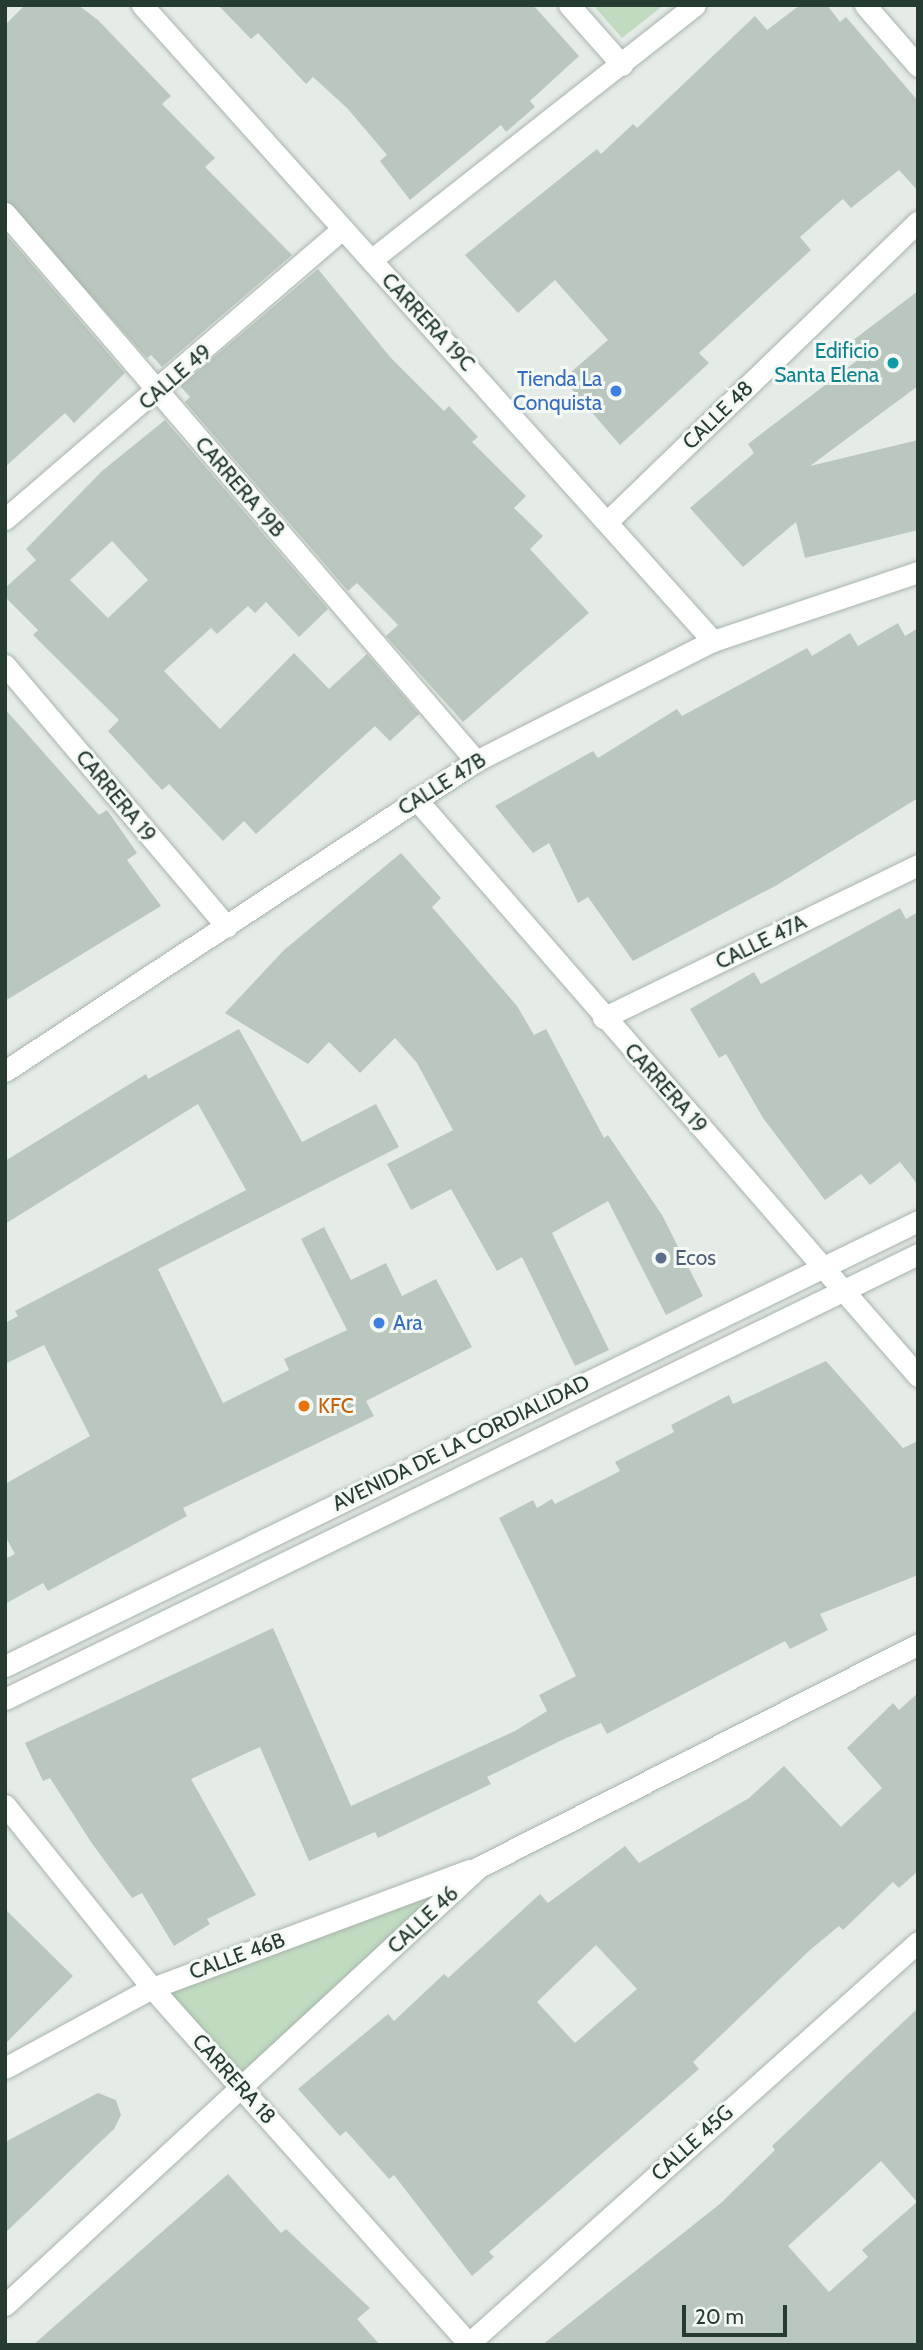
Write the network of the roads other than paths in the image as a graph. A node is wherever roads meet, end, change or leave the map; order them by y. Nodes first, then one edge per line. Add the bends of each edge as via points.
1 (142, 5) edge
2 (569, 5) edge
3 (695, 5) edge
4 (865, 5) edge
5 (622, 65) junction
6 (918, 66) edge
7 (5, 213) edge
8 (918, 222) edge
9 (341, 230) junction
10 (371, 260) junction
11 (158, 392) junction
12 (610, 519) junction
13 (5, 520) edge
14 (918, 572) edge
15 (713, 641) junction
16 (5, 665) edge
17 (476, 761) junction
18 (415, 799) junction
19 (918, 865) edge
20 (227, 927) junction
21 (603, 1018) junction
22 (5, 1071) edge
23 (918, 1221) edge
24 (918, 1254) edge
25 (822, 1266) junction
26 (843, 1289) junction
27 (918, 1376) edge
28 (918, 1644) edge
29 (5, 1666) edge
30 (5, 1699) edge
31 (5, 1805) edge
32 (479, 1867) junction
33 (918, 1942) edge
34 (152, 1988) junction
35 (5, 2068) edge
36 (244, 2090) junction
37 (5, 2305) edge
38 (469, 2344) edge

1 - 9 street, CARRERA 19C
2 - 5 street
3 - 5 street
4 - 6 street
5 - 10 street
7 - 11 street, CARRERA 19B
8 - 12 street, CALLE 48
9 - 10 street, CARRERA 19C
9 - 11 street, CALLE 49
10 - 12 street, CARRERA 19C
11 - 13 street, CALLE 49
11 - 17 street, CARRERA 19B
12 - 15 street, CARRERA 19C
14 - 15 street, CALLE 47B
15 - 17 street, CALLE 47B
16 - 20 street, CARRERA 19
17 - 18 street, CALLE 47B
18 - 20 street, CALLE 47B
18 - 21 street, CARRERA 19
19 - 21 street, CALLE 47A
20 - 22 street, CALLE 47B
21 - 25 street, CARRERA 19
23 - 25 street, AVENIDA DE LA CORDIALIDAD
24 - 26 street, AVENIDA DE LA CORDIALIDAD
25 - 26 street, CARRERA 19
25 - 29 street, AVENIDA DE LA CORDIALIDAD
26 - 27 street, CARRERA 19
26 - 30 street, AVENIDA DE LA CORDIALIDAD
28 - 32 street, CALLE 46
31 - 34 street, CARRERA 18
32 - 34 street, CALLE 46B
32 - 36 street, CALLE 46
33 - 38 street, CALLE 45G
34 - 35 street, CALLE 46B
34 - 36 street, CARRERA 18
36 - 37 street, CALLE 46
36 - 38 street, CARRERA 18

